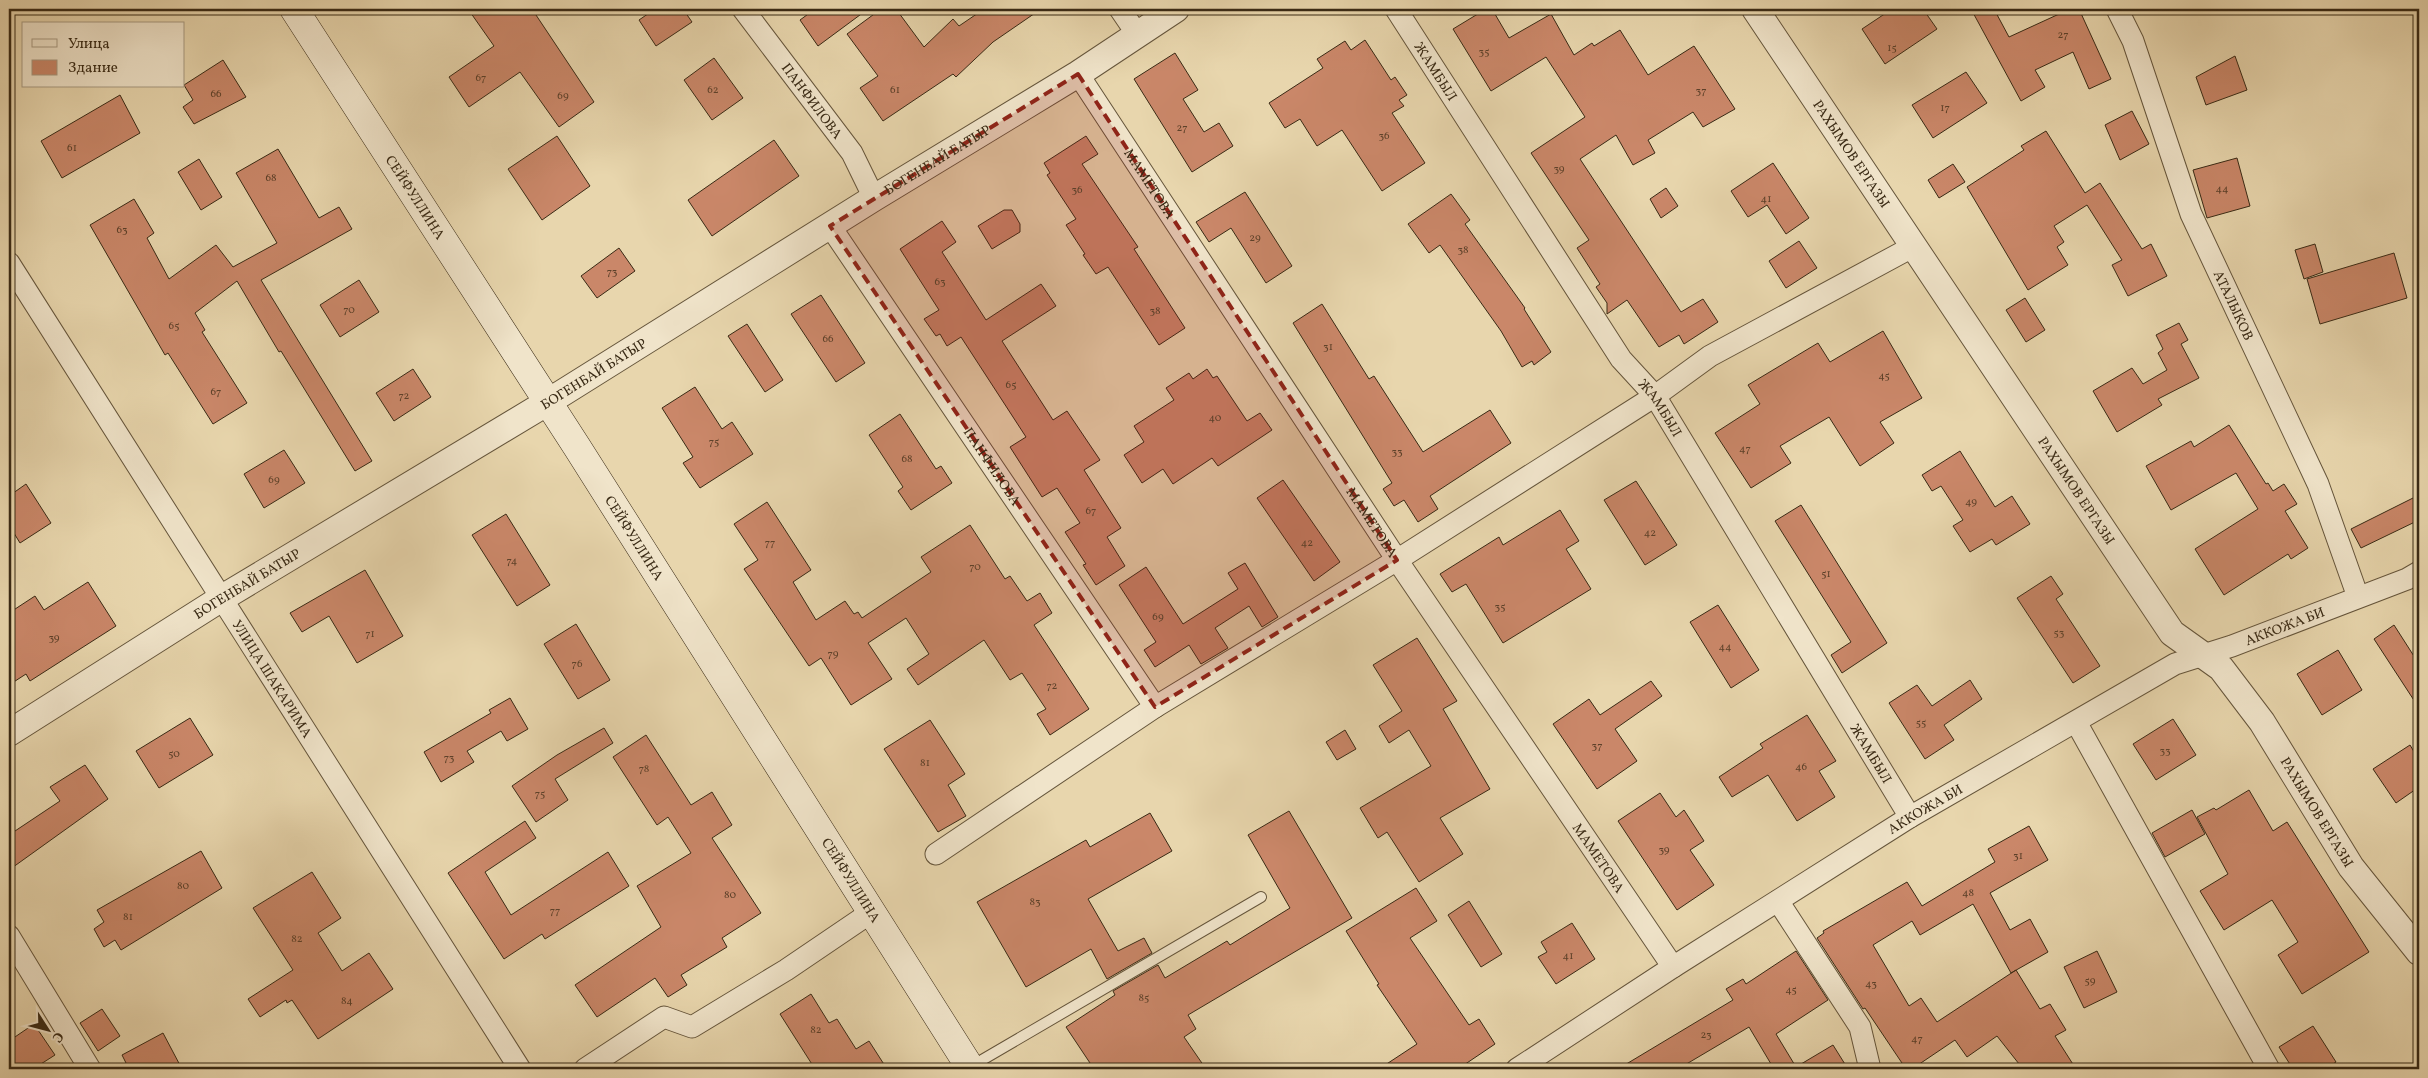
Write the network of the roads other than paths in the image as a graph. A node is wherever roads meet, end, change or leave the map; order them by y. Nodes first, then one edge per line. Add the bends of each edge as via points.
1 (294, 9) edge
2 (743, 9) edge
3 (1120, 9) edge
4 (1176, 9) edge
5 (1396, 9) edge
6 (1755, 9) edge
7 (2117, 9) edge
8 (1137, 34) junction
9 (1078, 74) junction
10 (874, 198) junction
11 (830, 226) junction
12 (1914, 246) junction
13 (9, 263) edge
14 (1655, 396) junction
15 (548, 402) junction
16 (1397, 560) junction
17 (2419, 572) edge
18 (2358, 597) junction
19 (222, 598) junction
20 (2202, 655) junction
21 (1155, 707) junction
22 (2076, 722) junction
23 (9, 733) edge
24 (1910, 817) junction
25 (936, 854) dead end
26 (1261, 897) dead end
27 (1778, 901) junction
28 (872, 911) junction
29 (9, 936) edge
30 (2419, 952) edge
31 (1672, 967) junction
32 (970, 1068) edge
33 (90, 1069) edge
34 (520, 1069) edge
35 (585, 1069) edge
36 (1517, 1069) edge
37 (1870, 1069) edge
38 (2269, 1069) edge

1 - 15 main road, СЕЙФУЛЛИНА
2 - 10 street, ПАНФИЛОВА via 852,153
3 - 8 street
4 - 8 street, БОГЕНБАЙ БАТЫР
5 - 14 street, ЖАМБЫЛ via 1621,359
6 - 12 street, РАХЫМОВ ЕРГАЗЫ
7 - 18 street, АТАЛЫКОВ via 2133,41 2191,214 2318,484
8 - 9 street, БОГЕНБАЙ БАТЫР
9 - 10 street, БОГЕНБАЙ БАТЫР
9 - 16 street, МАМЕТОВА
10 - 11 street, БОГЕНБАЙ БАТЫР
11 - 15 street, БОГЕНБАЙ БАТЫР
11 - 21 street, ПАНФИЛОВА
12 - 14 street via 1710,356
12 - 20 street, РАХЫМОВ ЕРГАЗЫ via 2172,633
13 - 19 street, УЛИЦА ШАКАРИМА
14 - 16 street
14 - 24 street, ЖАМБЫЛ
15 - 19 street, БОГЕНБАЙ БАТЫР
15 - 28 main road, СЕЙФУЛЛИНА
16 - 21 street
16 - 31 street, МАМЕТОВА
17 - 18 street, АККОЖА БИ
18 - 20 street, АККОЖА БИ
19 - 23 street, БОГЕНБАЙ БАТЫР
19 - 34 street, УЛИЦА ШАКАРИМА
20 - 22 street, АККОЖА БИ via 2175,664
20 - 30 street, РАХЫМОВ ЕРГАЗЫ via 2221,668 2262,722 2351,867
21 - 25 street
22 - 24 street, АККОЖА БИ
22 - 38 street
24 - 27 street, АККОЖА БИ
26 - 32 lane
27 - 31 street, АККОЖА БИ
27 - 37 street via 1860,1027
28 - 32 main road, СЕЙФУЛЛИНА
28 - 35 street via 786,970 692,1026 664,1017
29 - 33 street
31 - 36 street, АККОЖА БИ

